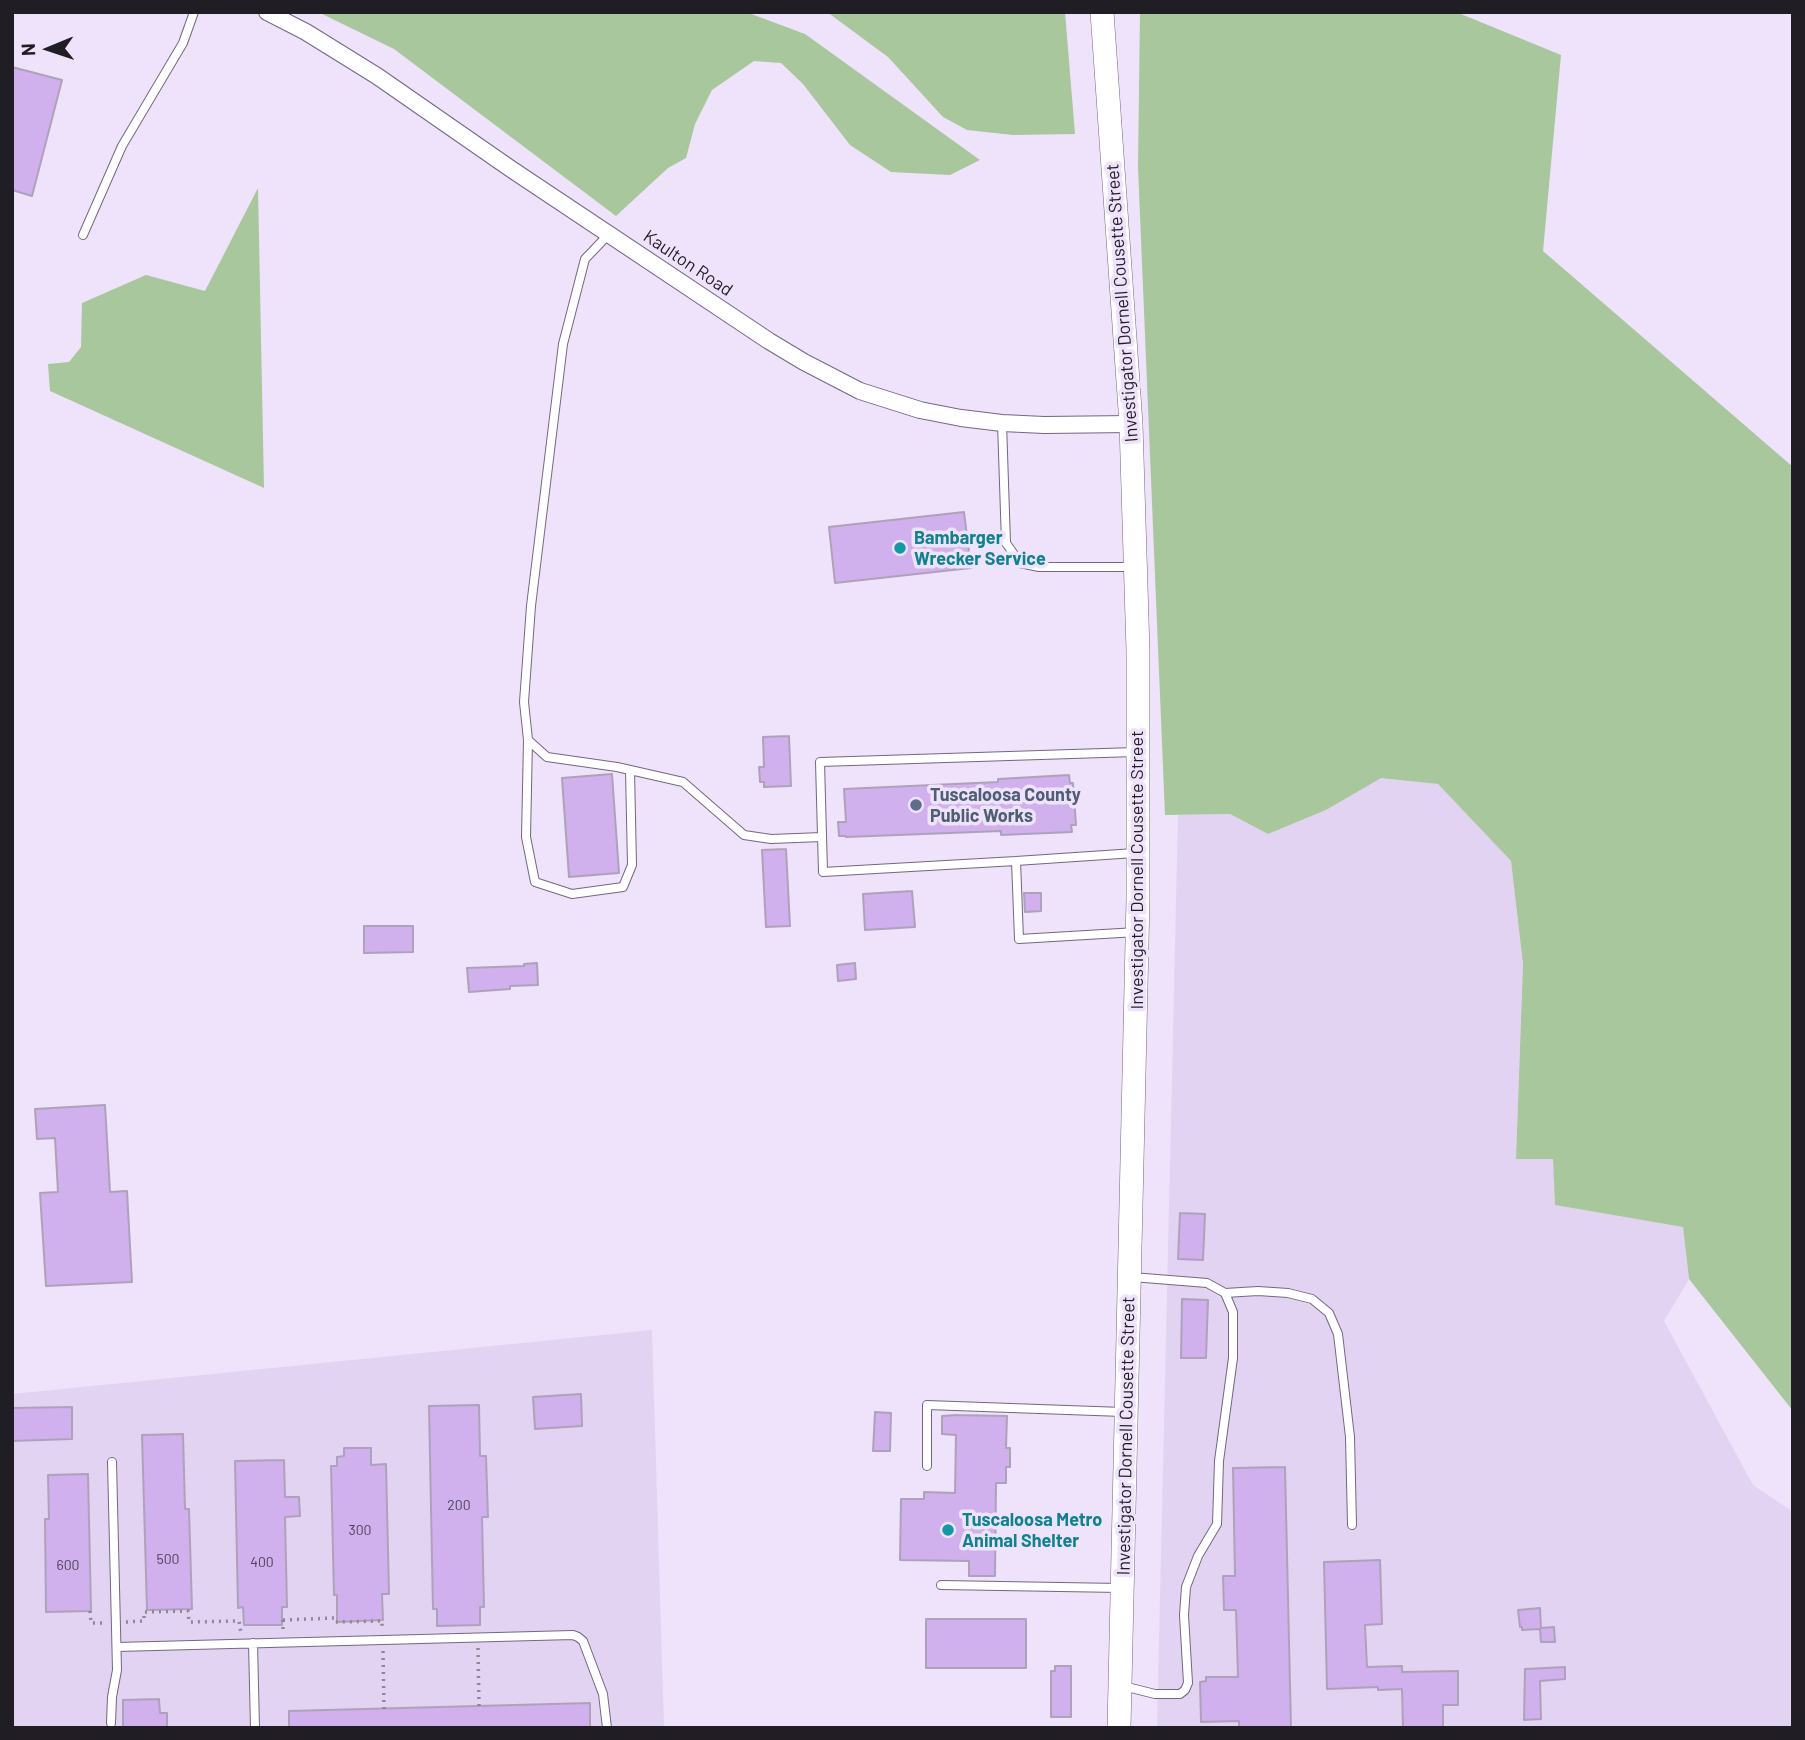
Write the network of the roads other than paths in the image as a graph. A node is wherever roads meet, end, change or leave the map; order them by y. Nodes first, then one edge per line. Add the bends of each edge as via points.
1 (194, 12) edge
2 (267, 12) edge
3 (1102, 12) edge
4 (83, 234) dead end
5 (609, 234) junction
6 (1002, 423) junction
7 (1131, 424) junction
8 (1135, 567) junction
9 (528, 740) junction
10 (1138, 752) junction
11 (630, 770) junction
12 (822, 837) junction
13 (1138, 853) junction
14 (1016, 861) junction
15 (1138, 932) junction
16 (1130, 1276) junction
17 (1225, 1293) junction
18 (1126, 1412) junction
19 (112, 1462) dead end
20 (926, 1466) dead end
21 (1352, 1525) dead end
22 (942, 1584) dead end
23 (1122, 1588) junction
24 (253, 1643) junction
25 (117, 1647) junction
26 (1120, 1685) junction
27 (111, 1723) dead end
28 (255, 1728) edge
29 (607, 1728) edge
30 (1119, 1728) edge

1 - 4 lane via 183,43 122,146
2 - 5 street, Kaulton Road via 377,76
3 - 7 main road, Investigator Dornell Cousette Street
5 - 6 street, Kaulton Road via 769,341 860,391 920,410
5 - 9 lane via 585,259 563,344 531,606 524,702
6 - 7 street, Kaulton Road
6 - 8 lane via 1006,542 1020,563
7 - 8 main road, Investigator Dornell Cousette Street
8 - 10 main road, Investigator Dornell Cousette Street
9 - 11 lane via 547,757
9 - 11 lane via 526,837 535,882 572,894 623,887 632,865
10 - 12 lane via 820,762
10 - 13 main road, Investigator Dornell Cousette Street
11 - 12 lane via 683,782 744,835
12 - 14 lane via 822,872
13 - 14 lane
13 - 15 main road, Investigator Dornell Cousette Street
14 - 15 lane via 1019,939
15 - 16 main road, Investigator Dornell Cousette Street
16 - 17 lane via 1207,1283
16 - 18 main road, Investigator Dornell Cousette Street
17 - 21 lane via 1288,1293 1312,1299 1329,1313 1338,1334 1350,1437
17 - 26 lane via 1233,1312 1233,1358 1219,1461 1217,1524 1186,1587 1188,1683 1180,1694 1155,1694
18 - 20 lane via 927,1405
18 - 23 main road, Investigator Dornell Cousette Street
19 - 25 lane
22 - 23 lane
23 - 26 main road, Investigator Dornell Cousette Street
24 - 25 lane
24 - 28 lane
24 - 29 lane via 573,1635 583,1641 603,1694
25 - 27 lane
26 - 30 main road, Investigator Dornell Cousette Street

